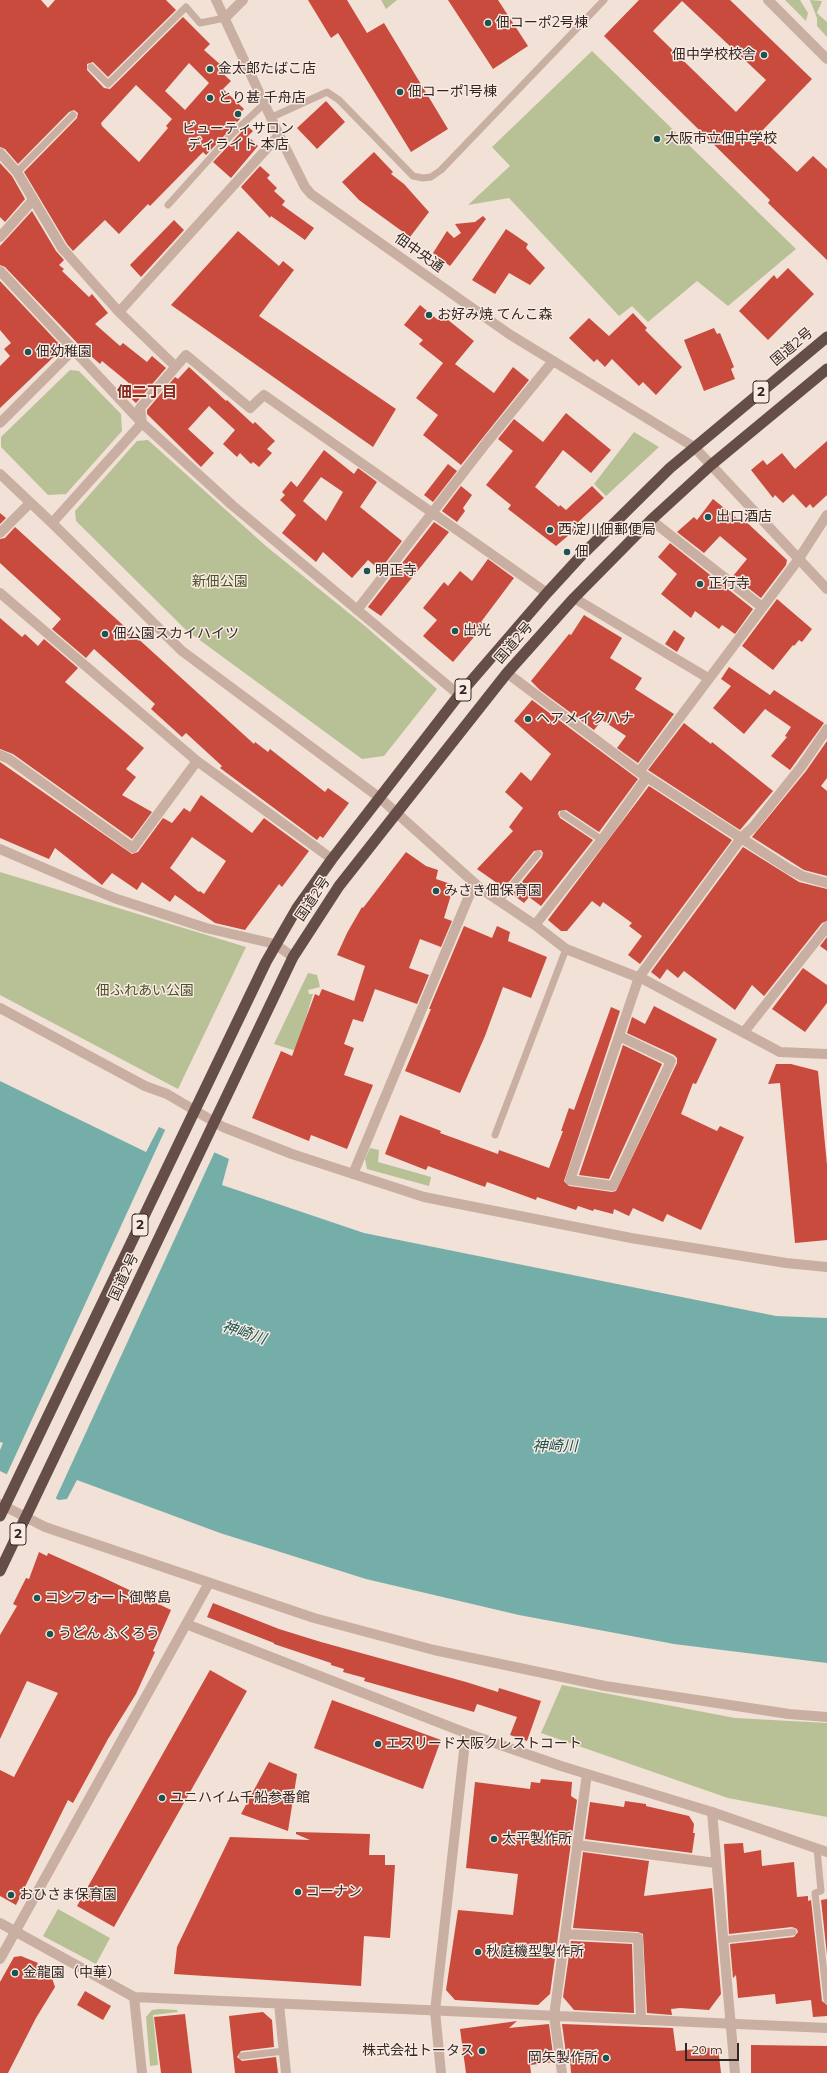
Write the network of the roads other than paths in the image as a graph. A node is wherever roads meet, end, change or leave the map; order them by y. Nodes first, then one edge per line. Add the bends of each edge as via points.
1 (181, 0) edge
2 (216, 0) edge
3 (243, 0) edge
4 (604, 0) edge
5 (768, 0) edge
6 (186, 7) junction
7 (225, 18) junction
8 (827, 59) edge
9 (91, 68) dead end
10 (264, 104) junction
11 (73, 114) dead end
12 (270, 118) junction
13 (279, 135) junction
14 (0, 153) edge
15 (17, 172) junction
16 (33, 200) junction
17 (168, 205) dead end
18 (0, 237) edge
19 (0, 270) edge
20 (119, 312) junction
21 (827, 337) edge
22 (74, 350) junction
23 (553, 361) junction
24 (175, 366) junction
25 (827, 369) edge
26 (142, 423) junction
27 (0, 424) edge
28 (694, 447) junction
29 (711, 465) junction
30 (0, 474) edge
31 (30, 503) junction
32 (432, 512) junction
33 (827, 515) edge
34 (651, 520) junction
35 (52, 523) junction
36 (0, 534) edge
37 (798, 560) junction
38 (827, 589) edge
39 (0, 593) edge
40 (547, 593) junction
41 (574, 598) junction
42 (762, 607) junction
43 (357, 610) junction
44 (507, 673) junction
45 (708, 678) junction
46 (459, 695) junction
47 (827, 729) edge
48 (0, 755) edge
49 (197, 761) junction
50 (643, 775) junction
51 (380, 798) junction
52 (395, 814) junction
53 (563, 814) dead end
54 (742, 837) junction
55 (602, 840) junction
56 (0, 849) edge
57 (538, 854) dead end
58 (332, 859) junction
59 (827, 883) edge
60 (474, 884) junction
61 (499, 902) junction
62 (535, 925) junction
63 (827, 927) edge
64 (275, 944) junction
65 (566, 949) junction
66 (293, 957) junction
67 (640, 977) junction
68 (0, 1008) edge
69 (744, 1032) junction
70 (619, 1036) junction
71 (827, 1054) edge
72 (496, 1134) dead end
73 (354, 1174) junction
74 (827, 1267) edge
75 (2, 1509) edge
76 (26, 1517) junction
77 (0, 1571) edge
78 (209, 1583) junction
79 (186, 1624) junction
80 (827, 1717) edge
81 (466, 1733) junction
82 (587, 1774) junction
83 (712, 1812) junction
84 (578, 1845) junction
85 (816, 1849) junction
86 (827, 1852) edge
87 (716, 1863) junction
88 (0, 1923) edge
89 (15, 1931) junction
90 (793, 1932) dead end
91 (566, 1934) junction
92 (722, 1940) junction
93 (0, 1959) edge
94 (134, 1997) junction
95 (827, 2000) edge
96 (279, 2004) junction
97 (435, 2011) junction
98 (554, 2016) junction
99 (641, 2020) junction
100 (729, 2024) junction
101 (827, 2028) edge
102 (284, 2051) junction
103 (242, 2056) dead end
104 (142, 2073) edge
105 (286, 2073) edge
106 (442, 2073) edge
107 (562, 2073) edge
108 (735, 2073) edge

1 - 6 lane
2 - 7 street, 佃中央通
3 - 7 street
4 - 12 lane via 441,170 431,177 413,176 339,100 327,92
5 - 8 street
6 - 7 lane via 200,23
6 - 9 lane via 108,84
7 - 10 street, 佃中央通
10 - 12 street, 佃中央通
10 - 17 lane via 231,135
11 - 15 lane
12 - 13 street, 佃中央通
13 - 20 street
13 - 23 street, 佃中央通 via 311,194 509,334
14 - 15 street
15 - 16 street
16 - 18 street
16 - 20 street via 62,248
19 - 22 street
20 - 24 street
21 - 28 highway, 国道2号 / 2
22 - 26 street
22 - 27 street
23 - 28 street, 佃中央通
23 - 32 street
24 - 26 street via 140,408
24 - 32 street via 186,355 250,408 264,395
25 - 29 highway, 国道2号 / 2
26 - 35 street
26 - 43 street via 232,505
28 - 29 street, 佃中央通
28 - 40 highway, 国道2号 / 2 via 635,501
29 - 34 highway, 国道2号 / 2
29 - 37 street, 佃中央通
30 - 31 street
31 - 35 street
31 - 36 street
32 - 40 street
32 - 43 street
33 - 37 street
34 - 41 highway, 国道2号 / 2
34 - 42 street
35 - 51 street via 182,651
37 - 38 street, 佃中央通
37 - 42 street
39 - 49 street
40 - 46 highway, 国道2号 / 2
41 - 44 highway, 国道2号 / 2
41 - 45 street
42 - 45 street
43 - 46 street
44 - 50 street
44 - 52 highway, 国道2号 / 2
45 - 50 street
46 - 51 highway, 国道2号 / 2
47 - 54 street via 796,773
48 - 49 street via 133,848
49 - 58 street
50 - 54 street
50 - 55 street
51 - 52 street
51 - 58 highway, 国道2号 / 2
52 - 60 street
52 - 66 highway, 国道2号 / 2 via 339,886
53 - 55 lane
54 - 59 street via 789,869 802,876
54 - 67 street
55 - 62 street
56 - 64 street via 114,898 206,928
57 - 61 lane
58 - 64 highway, 国道2号 / 2
60 - 61 street
60 - 73 street
61 - 62 street
62 - 65 street
63 - 69 street
64 - 66 street
64 - 75 highway, 国道2号 / 2
65 - 67 street
65 - 72 lane
66 - 76 highway, 国道2号 / 2
67 - 69 street
67 - 70 street
68 - 73 street via 145,1086 167,1094 223,1127 292,1154
69 - 71 street via 780,1052
70 - 70 street via 617,1044 570,1180 613,1186 671,1061
73 - 74 street via 424,1197 608,1234 786,1263
75 - 76 street
76 - 77 highway, 国道2号 / 2
76 - 78 street via 45,1526
78 - 79 street
78 - 80 street via 314,1618 434,1650 534,1672 684,1698 789,1714
79 - 81 street
79 - 89 street
81 - 82 street
81 - 97 street
82 - 83 street
82 - 84 street
83 - 85 street
83 - 87 street
84 - 87 street
84 - 91 street
85 - 86 street
85 - 95 lane via 821,1891 815,1893
87 - 92 street
88 - 89 street
89 - 93 street
89 - 94 street
90 - 92 lane
91 - 98 street
91 - 99 street via 638,1938
92 - 100 street
94 - 96 street
94 - 104 street
96 - 97 street
96 - 102 street
97 - 98 street
97 - 106 street
98 - 99 street
98 - 107 street
99 - 100 street
100 - 101 street
100 - 108 street
102 - 103 lane
102 - 105 street

